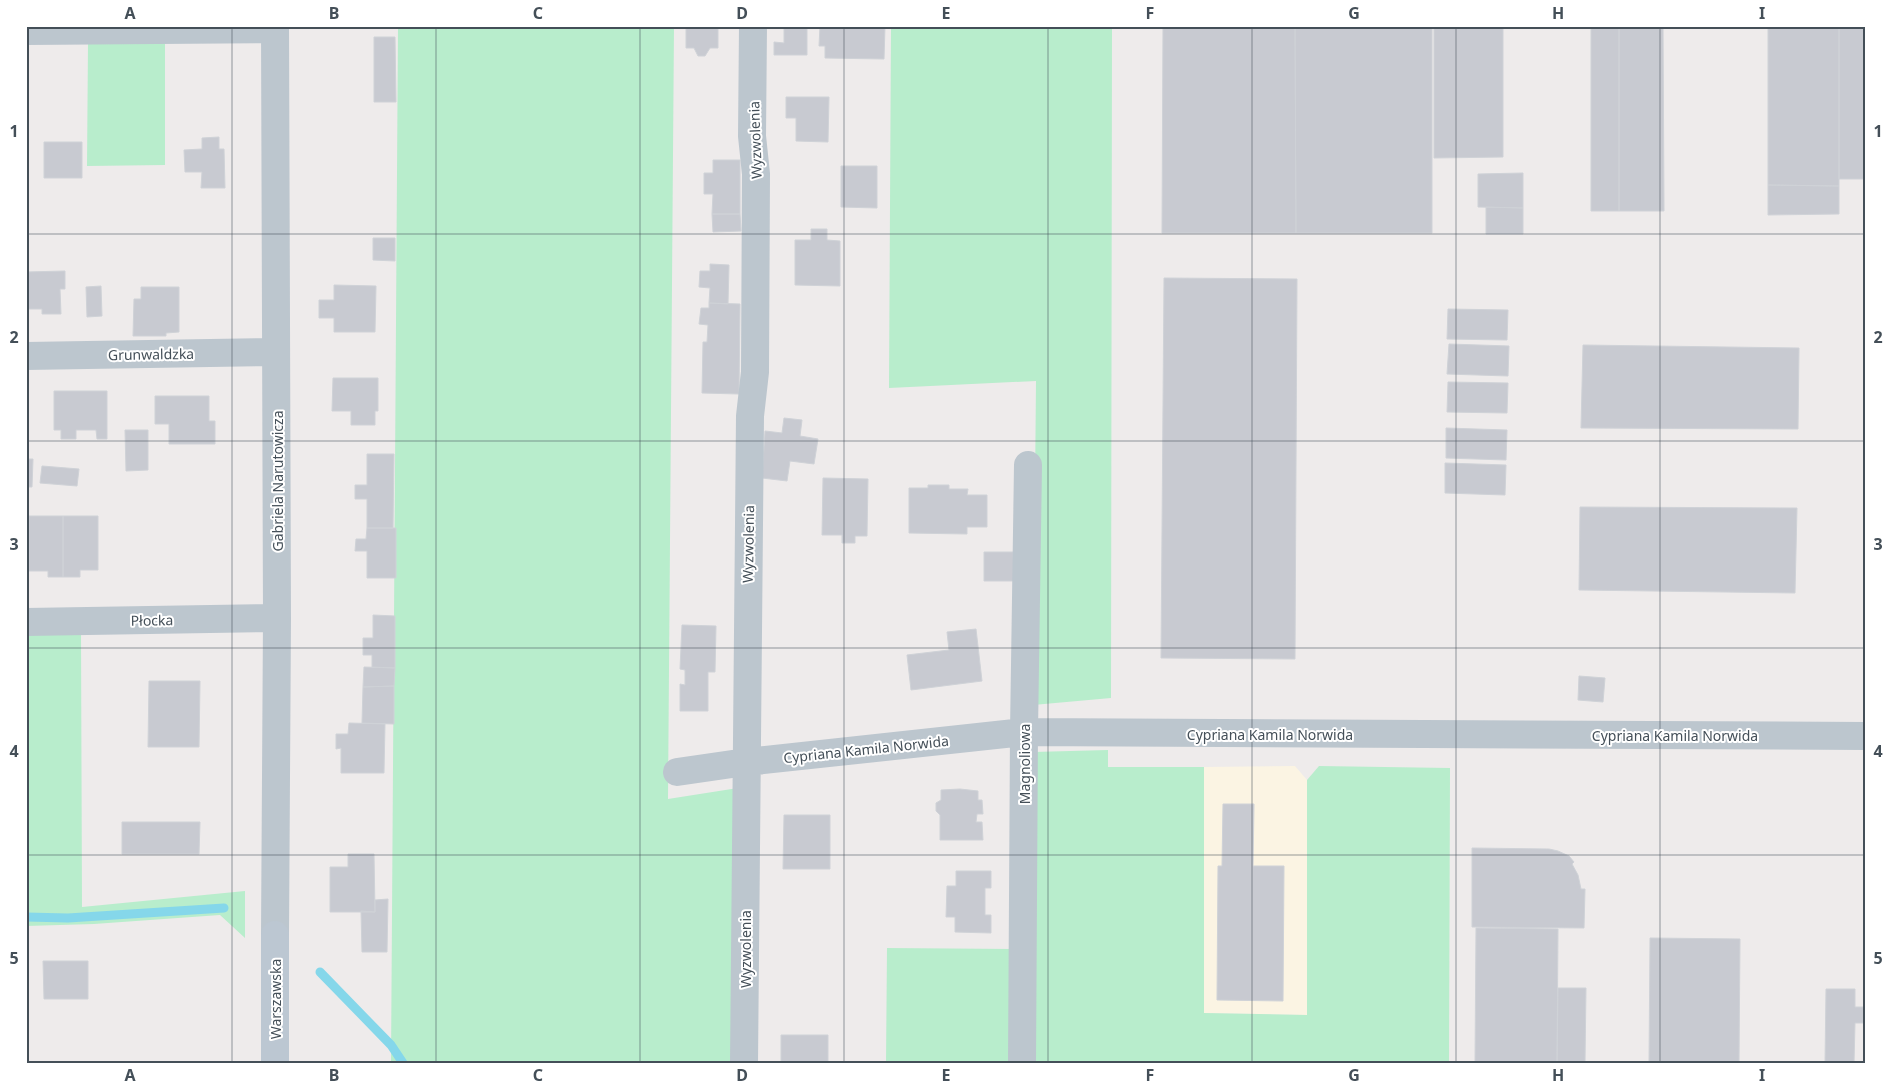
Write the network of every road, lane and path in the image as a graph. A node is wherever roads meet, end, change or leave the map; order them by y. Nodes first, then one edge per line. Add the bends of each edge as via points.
1 (753, 26) edge
2 (275, 28) edge
3 (26, 31) edge
4 (276, 352) junction
5 (26, 356) edge
6 (1028, 465) dead end
7 (278, 618) junction
8 (26, 622) edge
9 (1024, 732) junction
10 (1866, 736) edge
11 (746, 762) junction
12 (677, 772) dead end
13 (275, 935) joint
14 (275, 1063) edge
15 (744, 1063) edge
16 (1022, 1063) edge

1 - 11 street, Wyzwolenia via 755,362 750,416
2 - 3 street
2 - 4 street, Gabriela Narutowicza
4 - 5 street, Grunwaldzka
4 - 7 street, Gabriela Narutowicza
6 - 9 street, Magnoliowa
7 - 8 street, Płocka
7 - 13 street, Gabriela Narutowicza
9 - 10 street, Cypriana Kamila Norwida
9 - 11 street, Cypriana Kamila Norwida
9 - 16 street, Magnoliowa
11 - 12 street, Cypriana Kamila Norwida
11 - 15 street, Wyzwolenia
13 - 14 street, Warszawska

